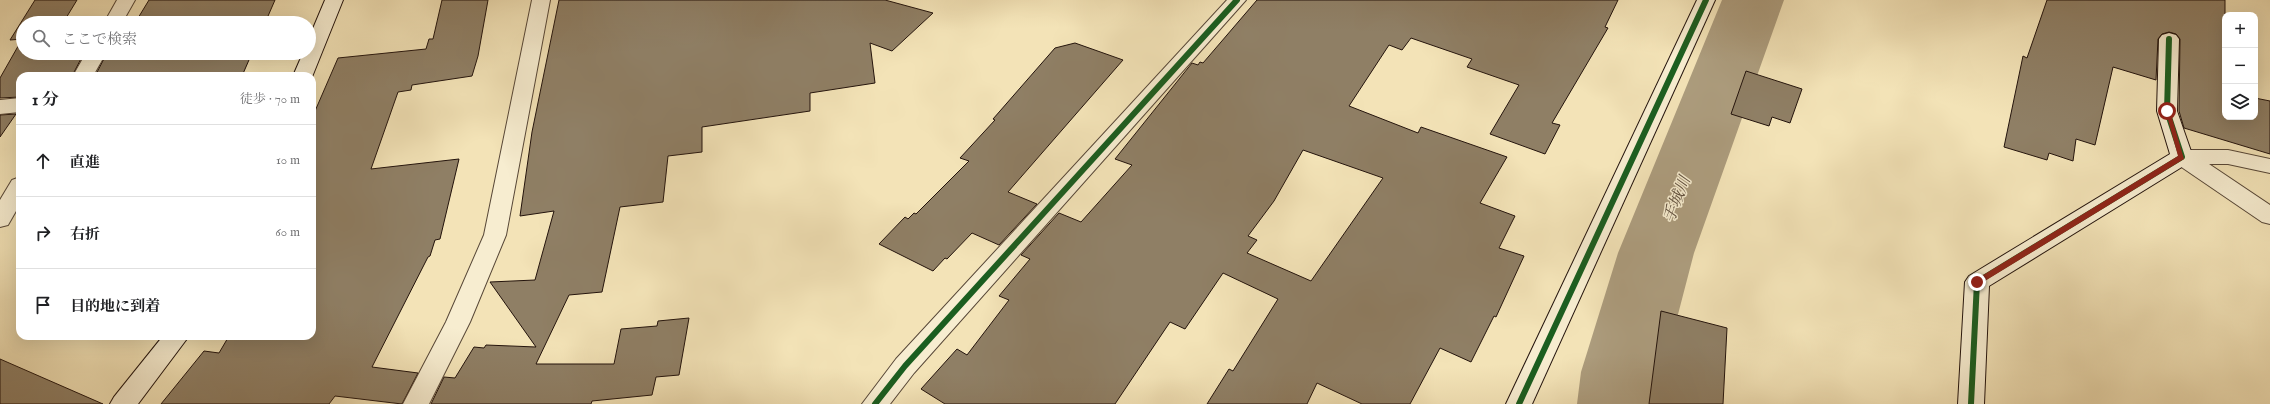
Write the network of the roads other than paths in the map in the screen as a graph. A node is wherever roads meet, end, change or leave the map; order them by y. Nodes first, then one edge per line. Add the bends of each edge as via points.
1 (126, 0) edge
2 (334, 0) edge
3 (541, 0) edge
4 (1238, 0) edge
5 (1706, 0) edge
6 (117, 16) edge
7 (2169, 39) dead end
8 (316, 44) edge
9 (92, 60) edge
10 (310, 60) edge
11 (85, 72) edge
12 (305, 72) edge
13 (16, 105) edge
14 (0, 107) edge
15 (2182, 157) junction
16 (2270, 166) edge
17 (16, 192) edge
18 (2270, 216) edge
19 (0, 219) edge
20 (174, 340) edge
21 (123, 404) edge
22 (416, 404) edge
23 (875, 404) edge
24 (1520, 404) edge
25 (1971, 404) edge

1 - 6 street
2 - 8 street
3 - 22 street via 495,235 458,322
4 - 23 street via 905,366
5 - 24 street
7 - 15 street via 2167,111
9 - 11 street
10 - 12 street
13 - 14 street
15 - 16 street via 2228,157
15 - 18 street
15 - 25 street via 1977,282
17 - 19 street
20 - 21 street

